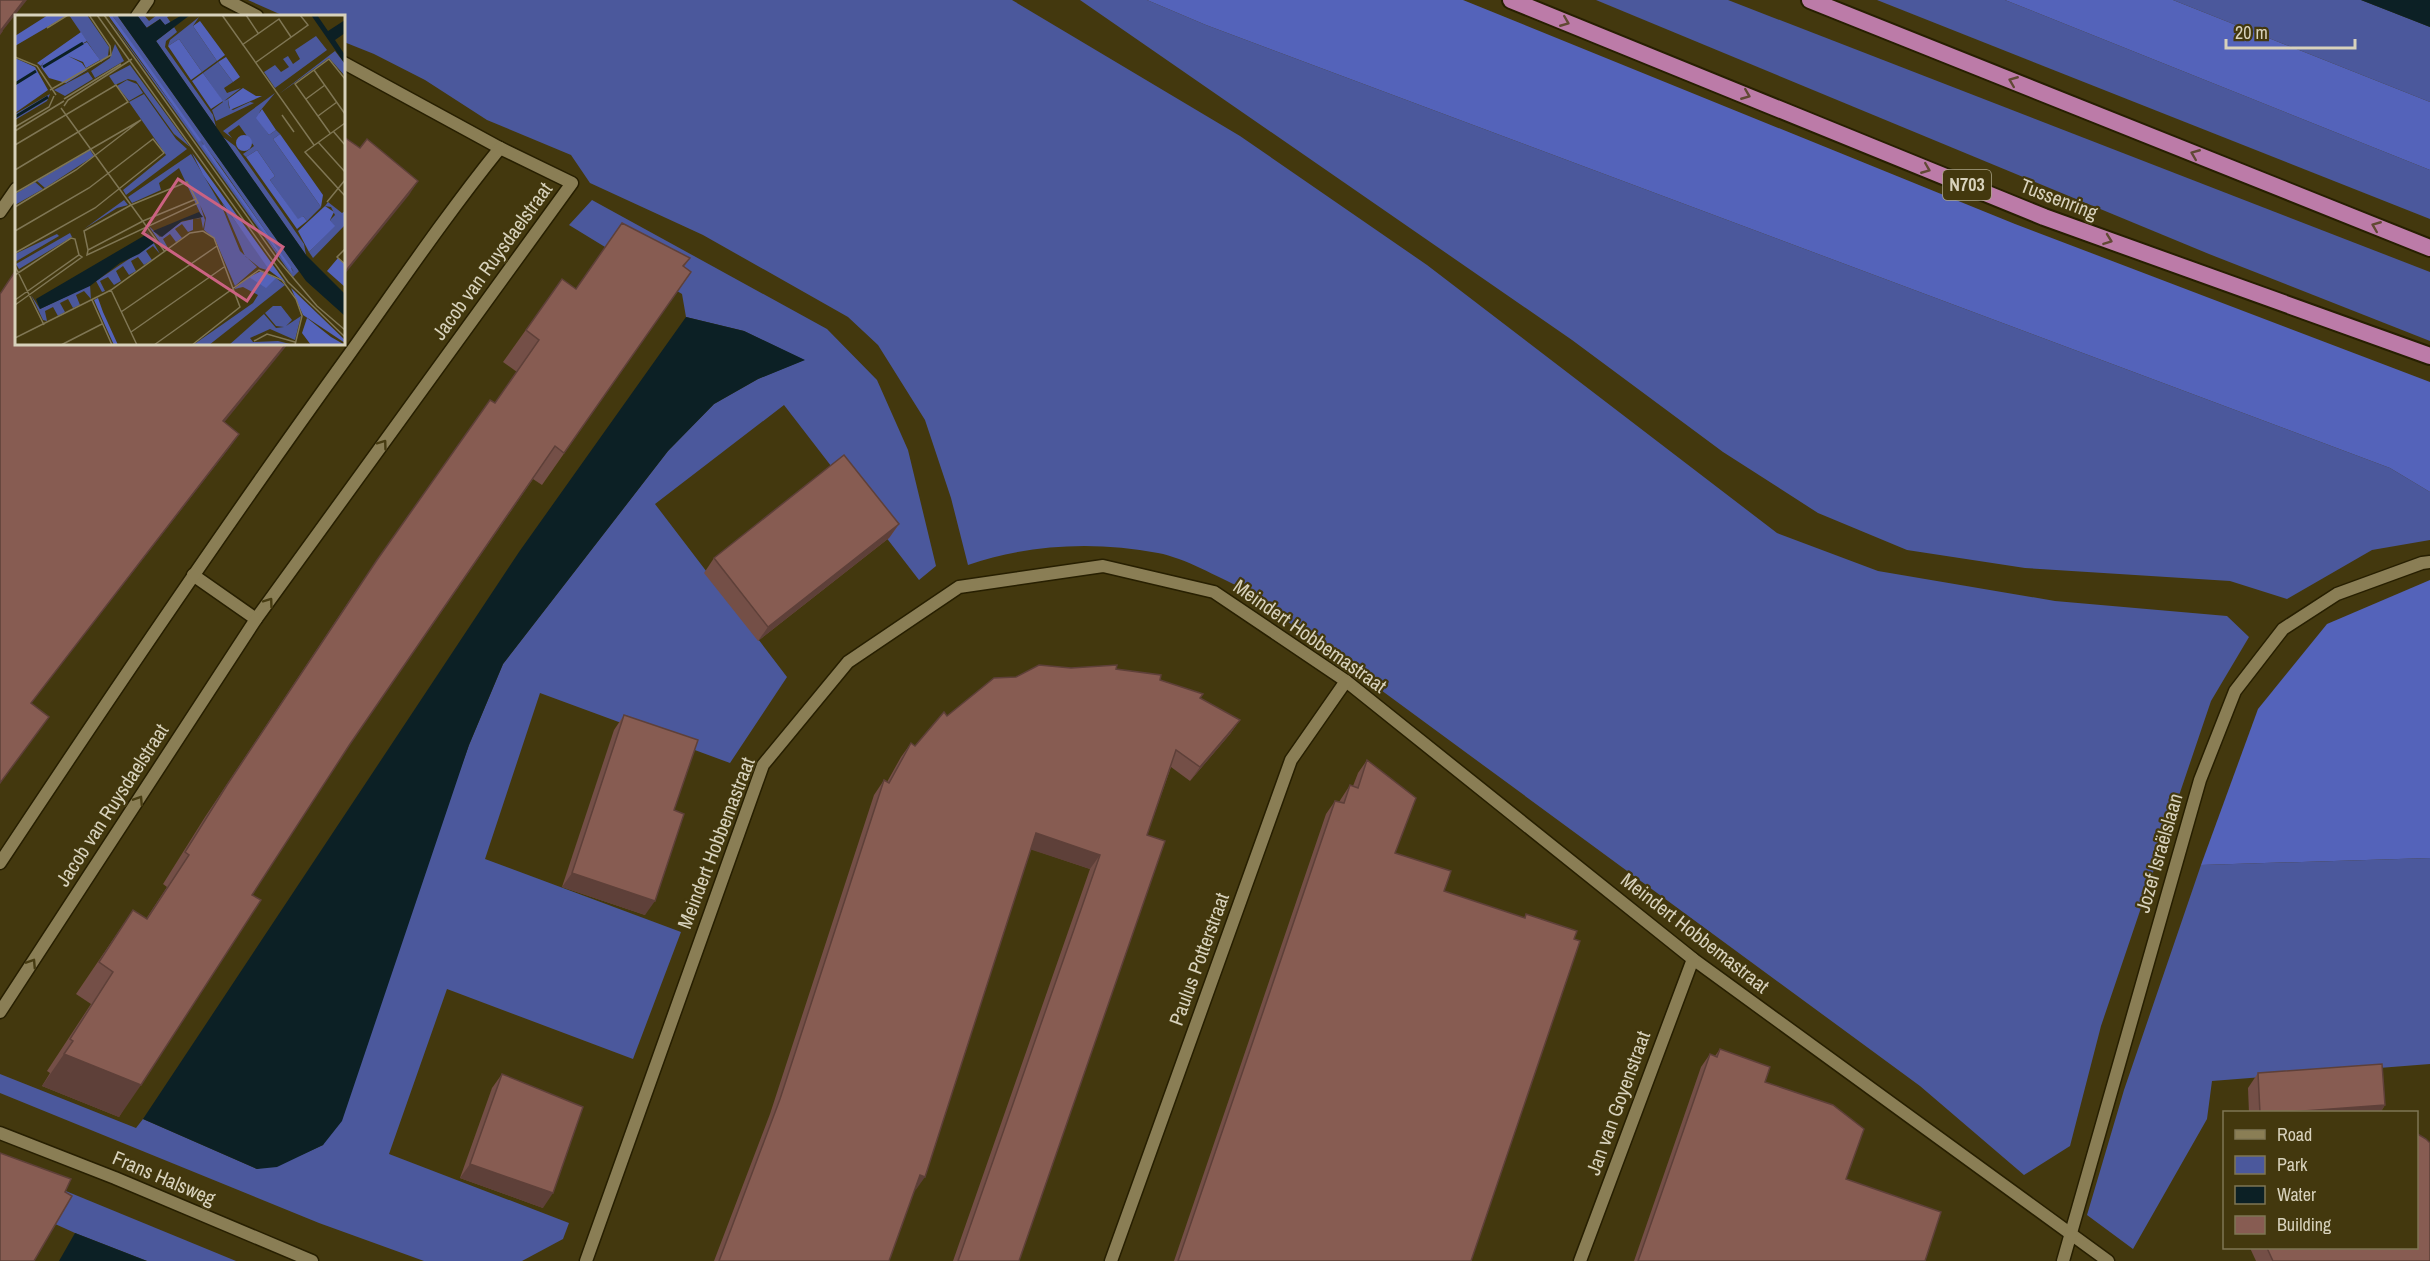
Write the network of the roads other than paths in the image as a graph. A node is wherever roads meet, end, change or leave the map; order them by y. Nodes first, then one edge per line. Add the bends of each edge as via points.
1 (148, 0) edge
2 (226, 0) edge
3 (1511, 0) edge
4 (1810, 0) edge
5 (138, 15) edge
6 (255, 15) edge
7 (345, 64) edge
8 (500, 148) junction
9 (15, 190) edge
10 (0, 212) edge
11 (2430, 248) edge
12 (2430, 356) edge
13 (2430, 562) edge
14 (193, 575) junction
15 (256, 619) junction
16 (1346, 681) junction
17 (0, 863) edge
18 (1693, 959) junction
19 (0, 1012) edge
20 (0, 1133) edge
21 (2072, 1236) junction
22 (312, 1261) edge
23 (586, 1261) edge
24 (1111, 1261) edge
25 (1580, 1261) edge
26 (2063, 1261) edge
27 (2108, 1261) edge

1 - 5 street
2 - 6 street
3 -> 12 highway, Tussenring / N703 via 2044,217
11 -> 4 highway
7 - 8 street
8 - 14 street via 462,195
15 -> 8 street, Jacob van Ruysdaelstraat via 572,183
9 - 10 street
13 - 21 street, Jozef Israëlslaan via 2337,594 2283,628 2235,691 2200,780
14 - 15 street
14 - 17 street
19 -> 15 street, Jacob van Ruysdaelstraat
16 - 18 street, Meindert Hobbemastraat
16 - 23 street, Meindert Hobbemastraat via 1214,592 1103,566 959,587 848,662 763,765
16 - 24 street, Paulus Potterstraat via 1291,760
18 - 21 street, Meindert Hobbemastraat
18 - 25 street, Jan van Goyenstraat
20 - 22 street, Frans Halsweg
21 - 26 street, Jozef Israëlslaan
21 - 27 street, Meindert Hobbemastraat

